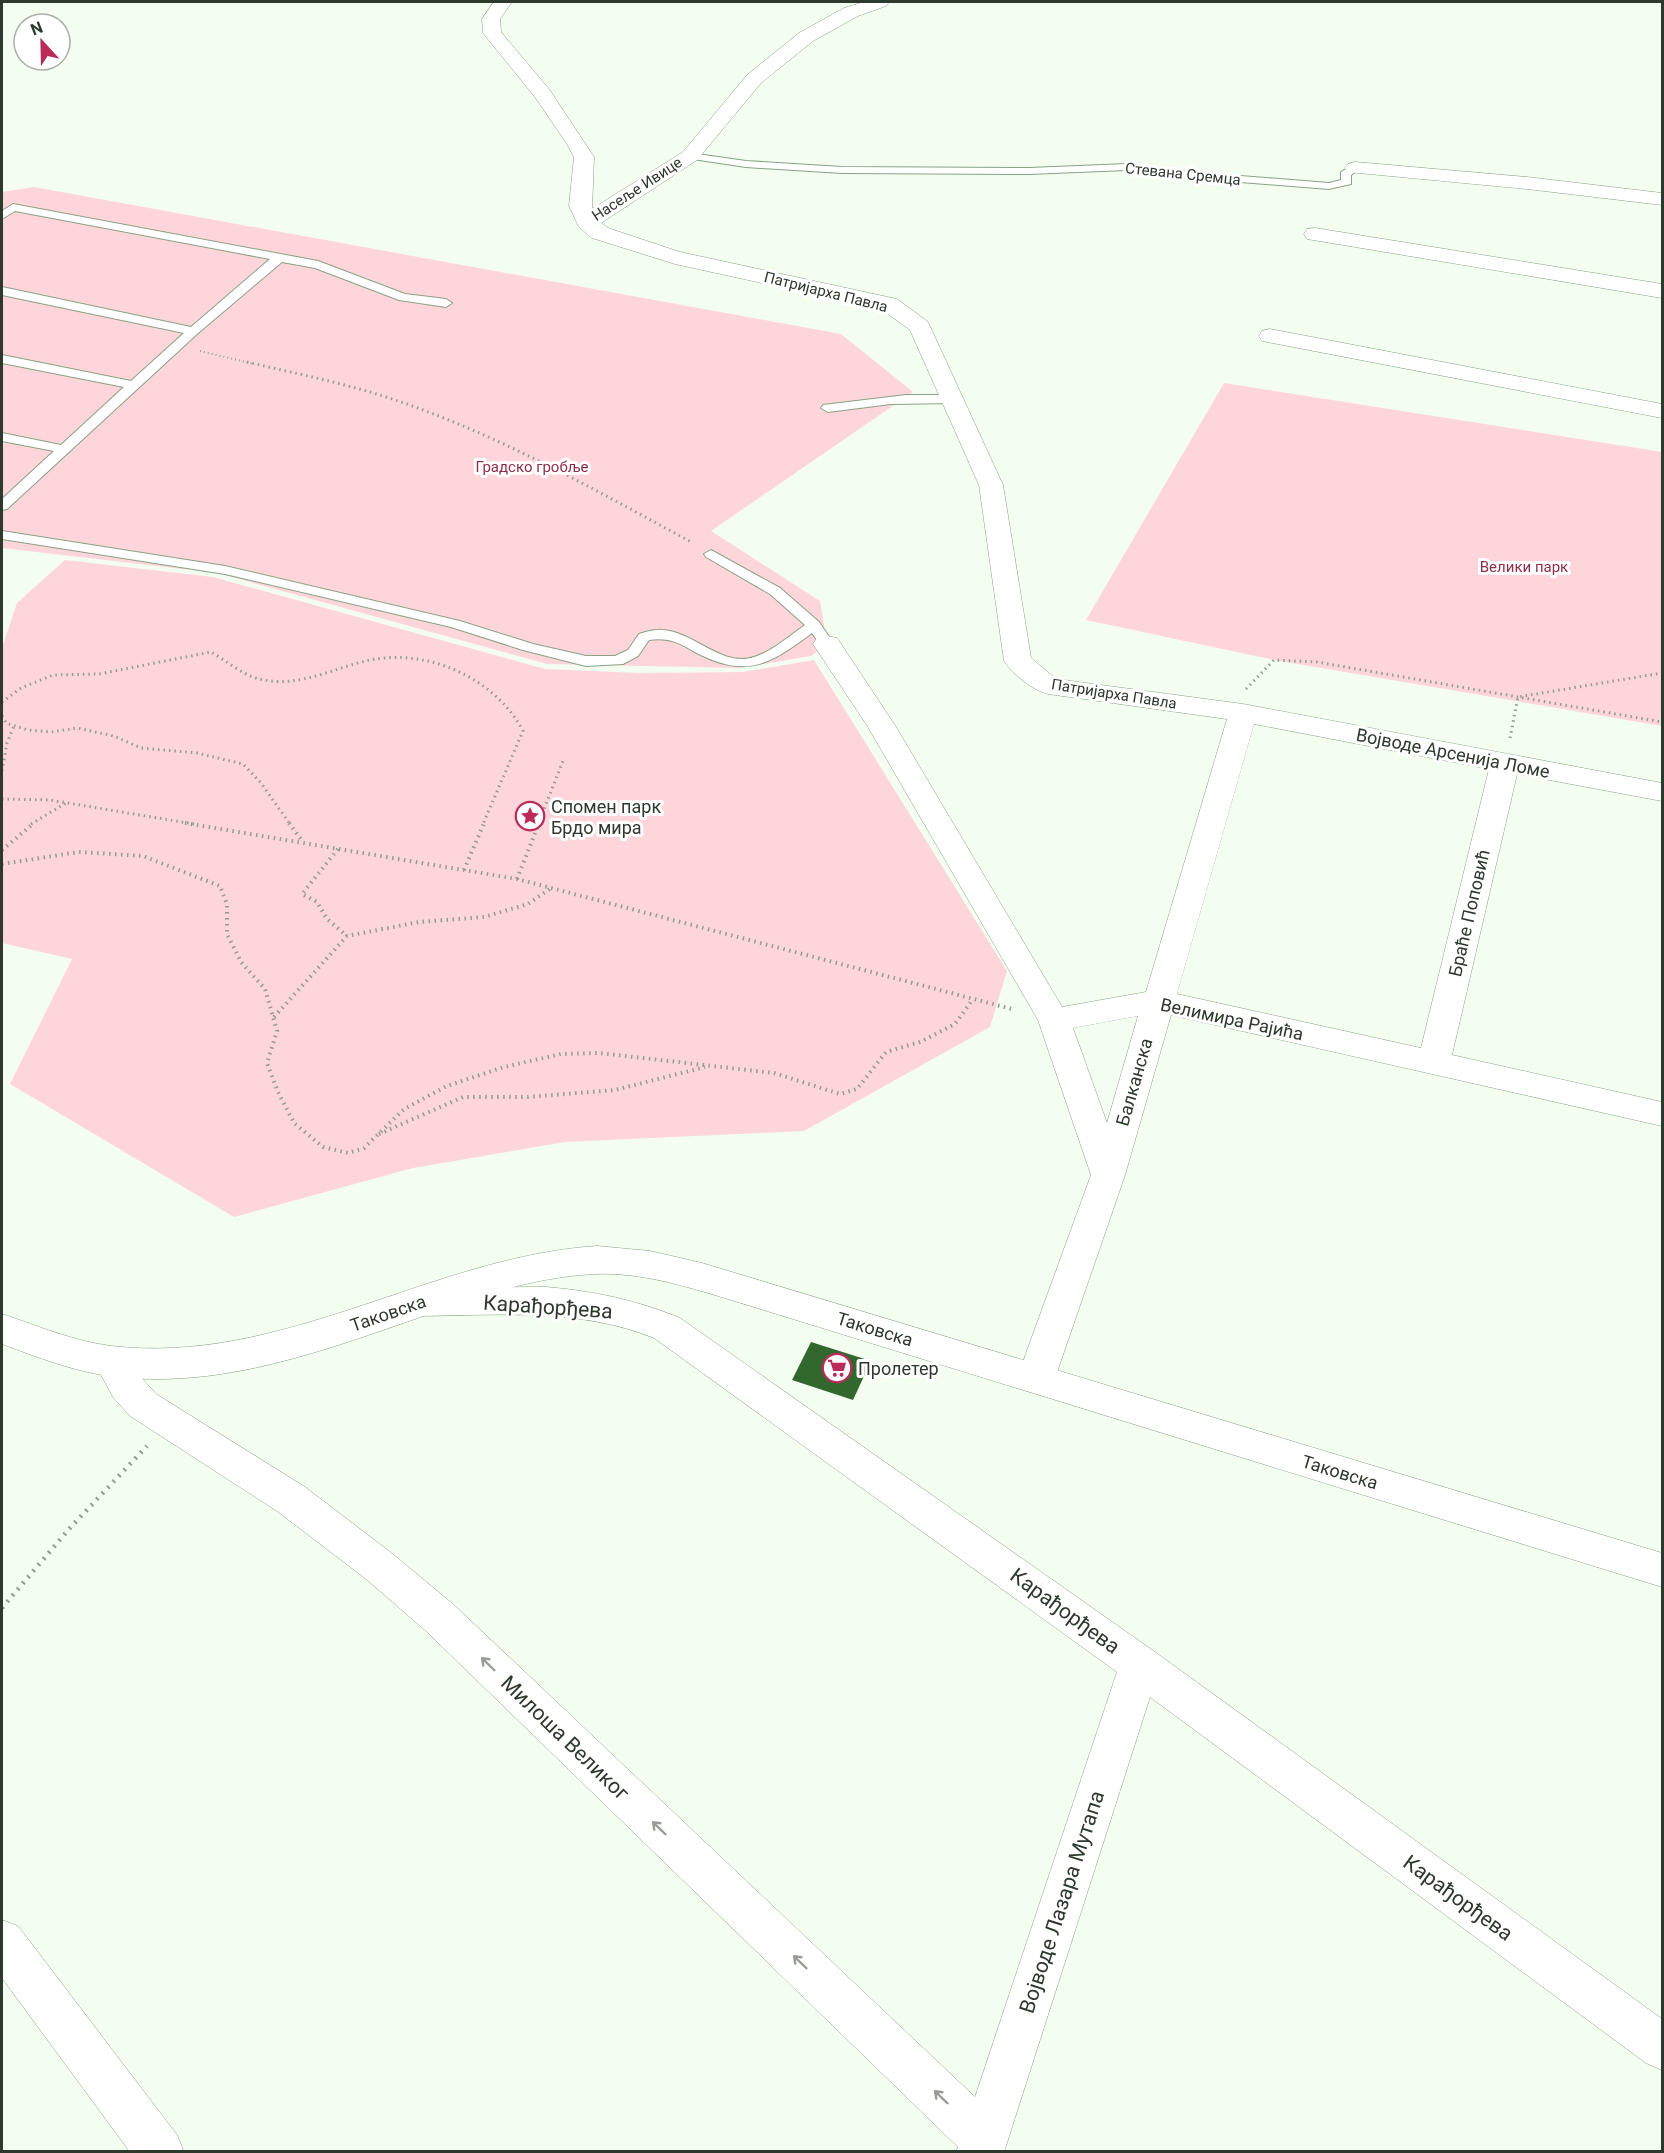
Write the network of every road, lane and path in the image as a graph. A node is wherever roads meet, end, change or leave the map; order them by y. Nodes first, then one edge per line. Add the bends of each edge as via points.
1 (503, 2) edge
2 (880, 2) edge
3 (690, 156) junction
4 (1355, 168) joint
5 (1662, 200) edge
6 (2, 216) edge
7 (587, 222) junction
8 (1315, 234) dead end
9 (279, 258) junction
10 (2, 291) edge
11 (1662, 291) edge
12 (446, 303) dead end
13 (193, 331) junction
14 (1270, 336) dead end
15 (176, 346) junction
16 (2, 359) edge
17 (133, 385) junction
18 (954, 399) junction
19 (828, 408) dead end
20 (1662, 411) edge
21 (2, 437) edge
22 (63, 449) junction
23 (2, 506) edge
24 (2, 535) edge
25 (711, 554) joint
26 (820, 634) junction
27 (1662, 673) edge
28 (1518, 697) junction
29 (2, 702) edge
30 (1234, 712) junction
31 (2, 716) edge
32 (1662, 722) edge
33 (14, 726) junction
34 (562, 761) dead end
35 (1505, 762) junction
36 (2, 771) edge
37 (1662, 792) edge
38 (2, 799) edge
39 (66, 802) junction
40 (303, 843) junction
41 (338, 849) junction
42 (2, 850) edge
43 (2, 864) edge
44 (464, 870) junction
45 (517, 879) junction
46 (551, 888) junction
47 (347, 936) junction
48 (973, 999) junction
49 (1158, 1001) junction
50 (273, 1017) junction
51 (1054, 1020) junction
52 (1434, 1063) junction
53 (710, 1065) junction
54 (1662, 1114) edge
55 (376, 1136) junction
56 (1108, 1175) junction
57 (421, 1302) junction
58 (2, 1329) edge
59 (112, 1362) junction
60 (1036, 1378) junction
61 (168, 1423) junction
62 (1662, 1570) edge
63 (2, 1608) edge
64 (1140, 1665) junction
65 (2, 1942) edge
66 (1662, 2047) edge
67 (982, 2145) edge
68 (160, 2151) edge

1 - 7 street via 491,19 492,33 578,144 584,157 580,206
2 - 3 street, Насеље Ивице via 851,12 807,37 754,79
3 - 4 lane, Стевана Сремца via 842,170 1127,167 1329,186 1347,182 1345,174
3 - 7 street, Насеље Ивице
4 - 5 street, Стевана Сремца
6 - 9 lane via 13,207
7 - 18 street, Патријарха Павла via 600,233 675,257 889,304 920,327
8 - 11 street
9 - 12 lane via 318,265 403,297
9 - 13 lane
10 - 13 lane
13 - 15 lane
14 - 20 street
15 - 17 lane
15 - 25 path via 351,386 399,401 479,433 603,493
16 - 17 lane
17 - 22 lane
18 - 19 lane via 873,401
18 - 30 street, Патријарха Павла via 991,485 1018,661 1048,686
21 - 22 lane
22 - 23 lane
24 - 26 lane via 225,570 455,624 586,661 618,661 633,653 644,637 662,634 688,641 727,663 750,663
25 - 26 lane via 775,591
26 - 51 street via 882,728
27 - 28 path
28 - 30 path via 1317,662 1274,660
28 - 32 path
28 - 35 path
29 - 44 path via 21,688 53,675 99,674 211,652 258,679 299,682 384,658 410,659 454,669 484,685 515,716 523,731
30 - 35 street, Војводе Арсенија Ломе
30 - 49 street, Балканска
31 - 33 path
33 - 36 path
33 - 40 path via 51,732 77,728 114,736 141,748 197,753 243,765 261,783
34 - 45 path
35 - 37 street, Војводе Арсенија Ломе
35 - 52 street, Браће Поповић
38 - 39 path
39 - 40 path
39 - 42 path via 24,829
40 - 41 path
41 - 44 path
41 - 47 path via 302,894 317,902 327,919
43 - 50 path via 79,852 143,856 220,886 227,904 227,934 241,962 265,989
44 - 45 path
45 - 46 path
46 - 47 path via 528,904 484,917 419,922
46 - 48 path
47 - 50 path
48 - 51 path
48 - 53 path via 955,1024 920,1042 885,1052 857,1089 840,1094 774,1073
49 - 51 street, Велимира Рајића
49 - 52 street, Велимира Рајића
49 - 56 street, Балканска
50 - 55 path via 277,1031 267,1063 294,1123 323,1147 348,1153 364,1148
51 - 56 street
52 - 54 street, Велимира Рајића
53 - 55 path via 615,1090 463,1097
53 - 55 path via 599,1053 561,1054 447,1086 404,1109
56 - 60 street, Балканска
57 - 59 street, Таковска via 304,1341 223,1360 151,1366
57 - 60 street, Таковска via 537,1267 572,1261 626,1262 698,1276
57 - 64 street, Карађорђева via 592,1306 650,1319
58 - 59 street, Таковска via 70,1354
59 - 61 street, Милоша Великог via 137,1399
60 - 62 street, Таковска
61 - 63 path
67 -> 61 street, Милоша Великог via 440,1618 291,1499
64 - 66 street, Карађорђева
64 - 67 street, Војводе Лазара Мутапа
65 - 68 street

